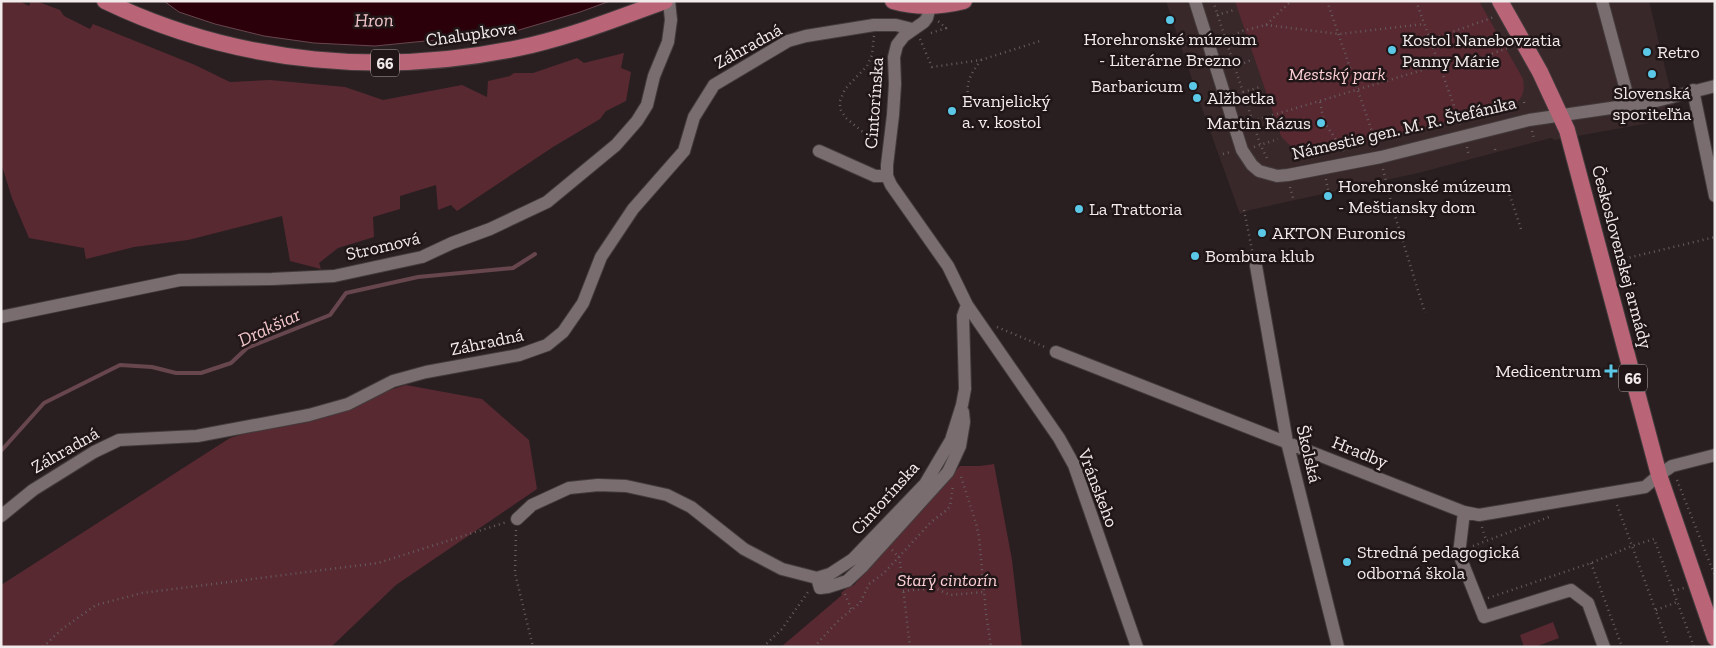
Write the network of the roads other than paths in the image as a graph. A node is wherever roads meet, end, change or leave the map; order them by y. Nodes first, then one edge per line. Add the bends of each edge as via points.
1 (105, 1) edge
2 (665, 1) edge
3 (670, 1) edge
4 (893, 1) edge
5 (964, 1) edge
6 (1195, 1) edge
7 (1602, 1) edge
8 (930, 6) junction
9 (1497, 9) edge
10 (916, 34) junction
11 (1715, 86) edge
12 (1692, 90) junction
13 (1630, 105) junction
14 (1561, 114) junction
15 (818, 151) dead end
16 (888, 176) junction
17 (1715, 196) edge
18 (1256, 266) road end
19 (968, 305) junction
20 (1, 317) edge
21 (1056, 352) road end
22 (962, 405) junction
23 (1287, 442) junction
24 (1715, 456) edge
25 (1665, 471) junction
26 (1464, 512) junction
27 (1, 516) edge
28 (517, 519) road end
29 (817, 578) junction
30 (1715, 638) edge
31 (1137, 647) edge
32 (1338, 647) edge
33 (1604, 647) edge

1 - 2 main road, Chalupkova / 66 via 146,20 242,48 309,60 385,64 479,55 532,45
3 - 20 street, Stromová via 668,42 654,76 647,105 637,121 616,146 547,202 490,229 422,257 334,276 180,280
4 - 8 main road
5 - 8 main road
6 - 14 street, Námestie gen. M. R. Štefánika via 1242,150 1259,171 1277,176 1381,156
7 - 13 street
8 - 10 street, Cintorínska via 927,18
9 - 14 main road, 66 via 1540,72
10 - 16 street, Cintorínska via 896,45
10 - 27 street, Záhradná via 896,25 874,25 806,36 788,41 714,85 694,117 684,151 633,209 601,257 583,304 563,332 547,345 519,356 426,372 393,382 348,404 309,415 197,436 119,440 33,490
11 - 12 street, Námestie gen. M. R. Štefánika
12 - 13 street, Námestie gen. M. R. Štefánika
12 - 17 street
13 - 14 street, Námestie gen. M. R. Štefánika
14 - 25 main road, Československej armády / 66
15 - 16 street via 875,176
16 - 19 street, Cintorínska via 948,266
18 - 23 street, Školská
19 - 22 street, Cintorínska via 963,316
19 - 31 street, Vránskeho via 1059,438 1074,466
21 - 23 street, Hradby
22 - 29 street, Cintorínska via 951,440 925,484 854,559
22 - 29 street via 964,422 960,446 952,465 847,581 820,588
23 - 26 street, Hradby
23 - 32 street, Školská
24 - 25 street
25 - 26 street, Hradby via 1645,487 1479,515
25 - 30 main road, Československej armády / 66 via 1695,585
26 - 33 street via 1459,554 1484,617 1571,590 1588,603
28 - 29 street via 532,505 569,488 626,486 667,495 690,507 744,549 782,568

